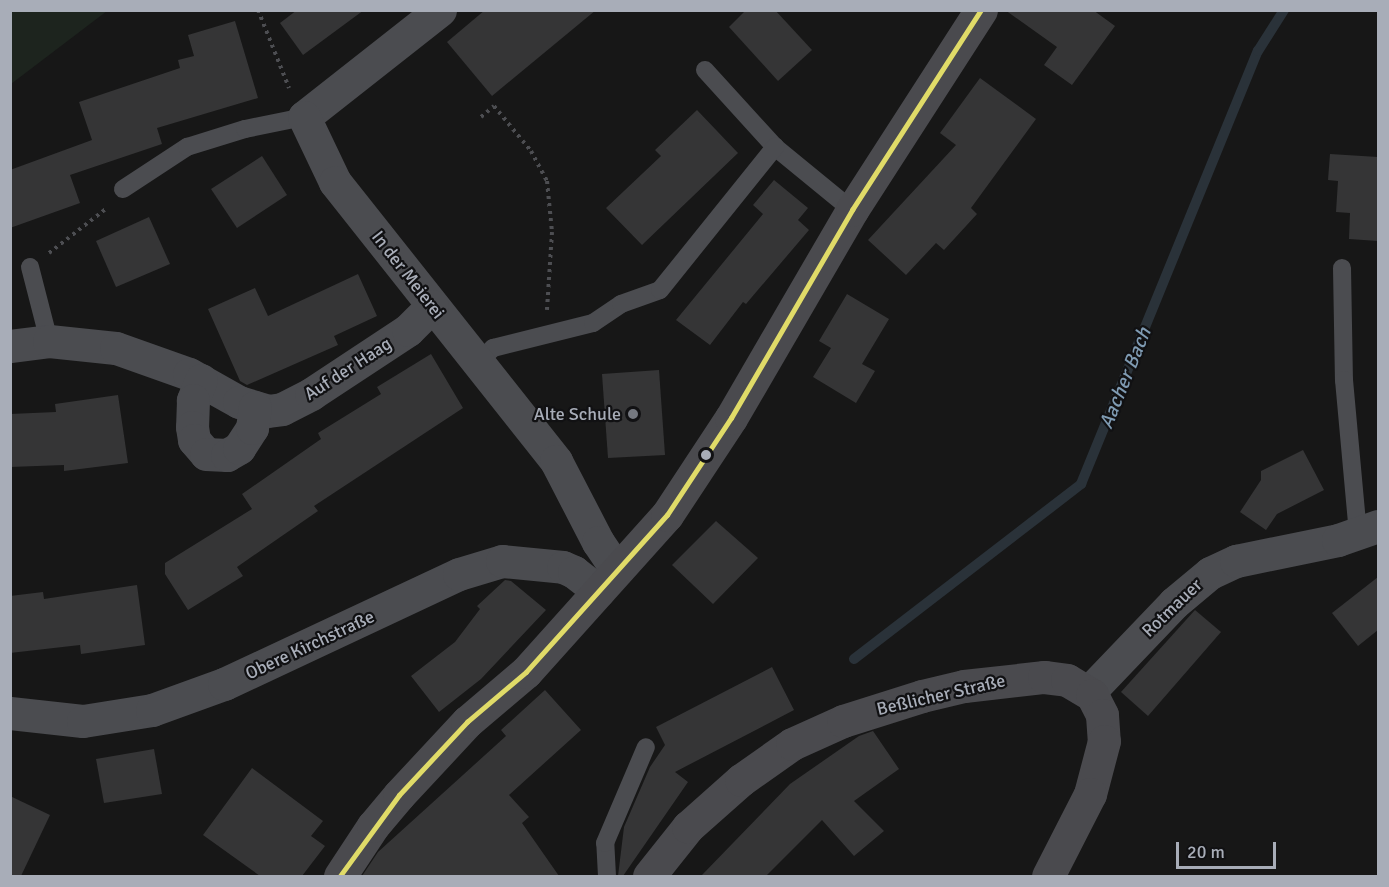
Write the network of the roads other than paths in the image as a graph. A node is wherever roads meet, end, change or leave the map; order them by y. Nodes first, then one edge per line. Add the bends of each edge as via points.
1 (440, 10) edge
2 (981, 10) edge
3 (705, 70) dead end
4 (304, 117) junction
5 (775, 147) junction
6 (123, 189) road end
7 (852, 210) junction
8 (30, 267) road end
9 (1342, 268) dead end
10 (432, 306) junction
11 (49, 341) junction
12 (10, 346) edge
13 (477, 364) junction
14 (201, 380) junction
15 (255, 407) junction
16 (1368, 530) edge
17 (608, 581) junction
18 (1089, 692) junction
19 (10, 713) edge
20 (646, 747) dead end
21 (340, 876) edge
22 (607, 876) edge
23 (649, 876) edge
24 (1048, 876) edge

1 - 4 street
2 - 7 main road
3 - 5 lane
4 - 6 lane via 245,129 187,147
4 - 10 street, In der Meierei via 335,182
5 - 7 lane
5 - 13 lane via 660,290 621,304 593,323 493,348
7 - 17 main road via 697,472 667,515
8 - 11 lane
9 - 16 lane via 1344,381
10 - 13 street, In der Meierei
10 - 15 street, Auf der Haag via 408,330 295,403 268,411
11 - 12 street, Auf der Haag
11 - 14 street, Auf der Haag via 116,348
13 - 17 street, In der Meierei via 556,460
14 - 15 street, Auf der Haag
14 - 15 street via 193,400 192,427 194,440 206,454 227,455 240,448 252,428
16 - 18 street, Rotmauer via 1236,561 1210,573 1174,603
17 - 19 street, Obere Kirchstraße via 563,567 502,561 459,574 234,680 152,710 83,721
17 - 21 main road via 526,672 467,722 413,780 373,826
18 - 23 main road, Beßlicher Straße via 1057,678 1015,679 912,699 815,733 775,756 723,795 688,827
18 - 24 main road via 1102,715 1103,753 1090,794
20 - 22 lane via 605,843

